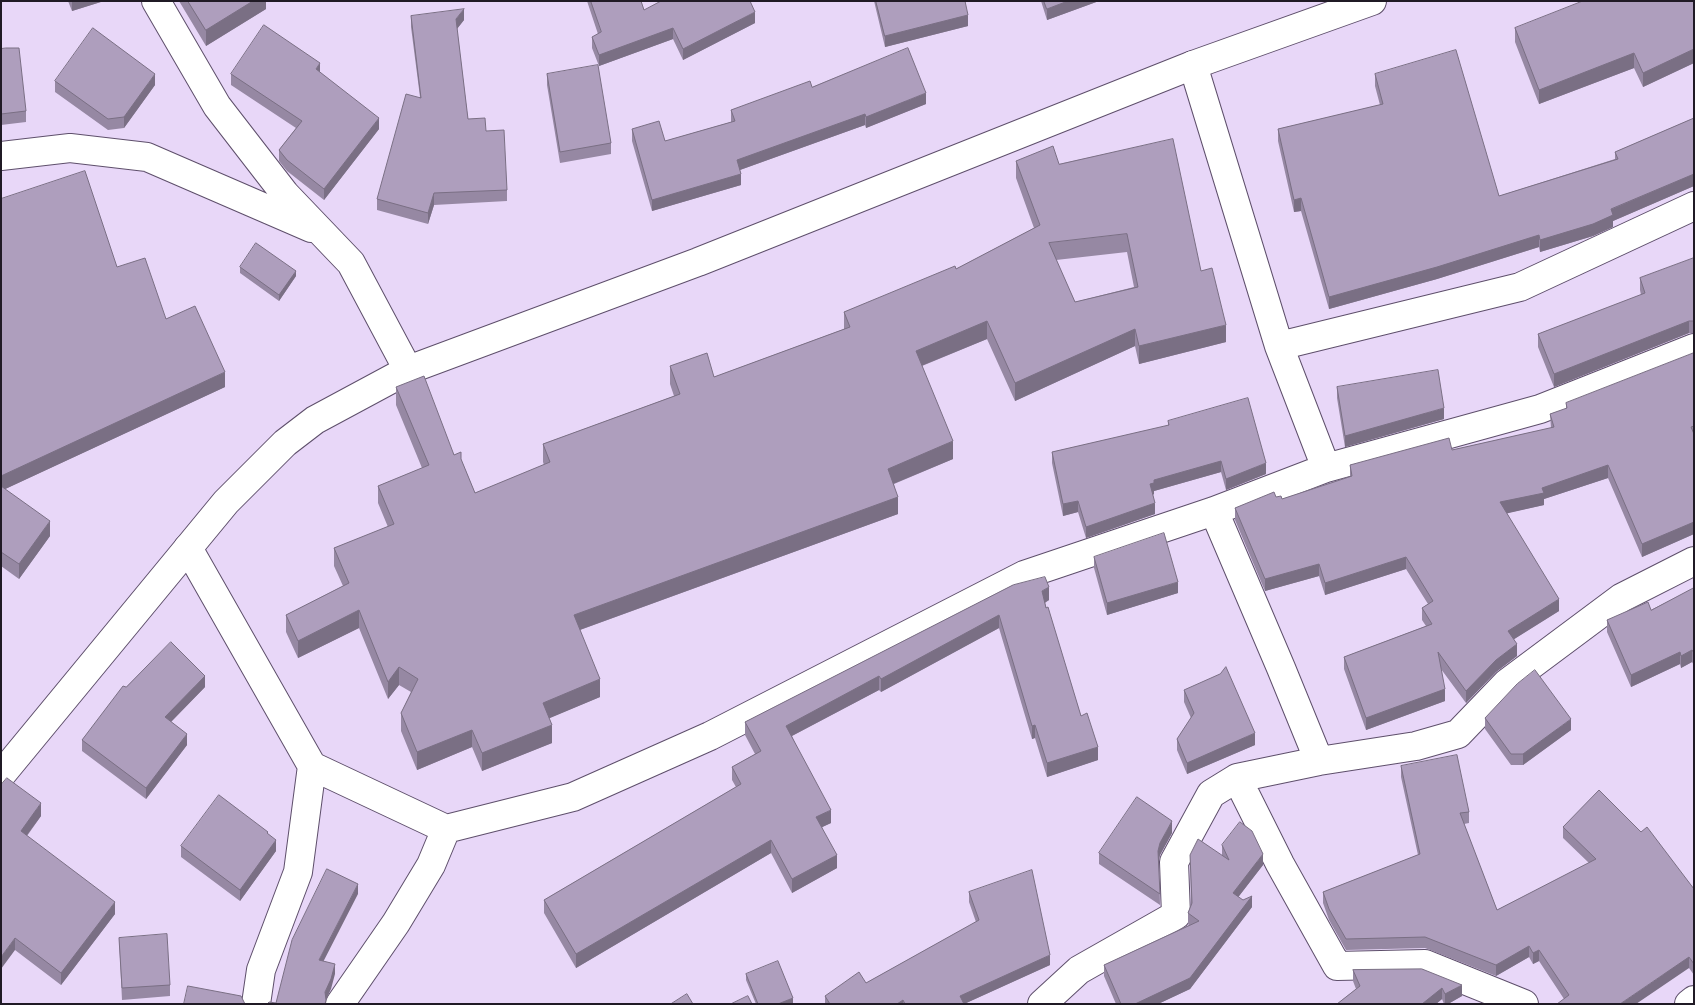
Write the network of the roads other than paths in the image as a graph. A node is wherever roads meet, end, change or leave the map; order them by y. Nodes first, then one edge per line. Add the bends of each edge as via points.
1 (156, 1) edge
2 (1372, 1) edge
3 (1193, 65) junction
4 (1, 156) edge
5 (1694, 206) edge
6 (322, 233) junction
7 (1279, 346) junction
8 (1694, 348) edge
9 (408, 370) junction
10 (1326, 468) junction
11 (1214, 511) junction
12 (188, 548) junction
13 (1694, 562) edge
14 (1319, 761) junction
15 (312, 766) junction
16 (1, 775) edge
17 (1237, 778) junction
18 (446, 829) junction
19 (1694, 1000) edge
20 (256, 1004) edge
21 (340, 1004) edge
22 (1042, 1004) edge
23 (1524, 1004) edge
24 (1688, 1004) edge

1 - 6 main road via 217,106 285,194
2 - 3 main road
3 - 7 main road
3 - 9 main road via 698,262
4 - 6 main road via 70,148 147,157
5 - 7 main road via 1520,288
6 - 9 main road via 351,263
7 - 10 main road
8 - 10 main road via 1540,409
9 - 12 main road via 315,420 285,443 226,502
10 - 11 main road
11 - 14 main road
11 - 18 main road via 1024,575 710,736 573,797
12 - 15 main road
12 - 16 main road
13 - 14 main road via 1620,598 1506,683 1458,734 1416,746
14 - 17 main road
15 - 18 main road
15 - 20 main road via 298,872 261,970
17 - 22 main road via 1211,794 1174,862 1176,916 1079,970
17 - 23 main road via 1337,966 1425,964
18 - 21 main road via 431,865 396,923
19 - 24 main road

